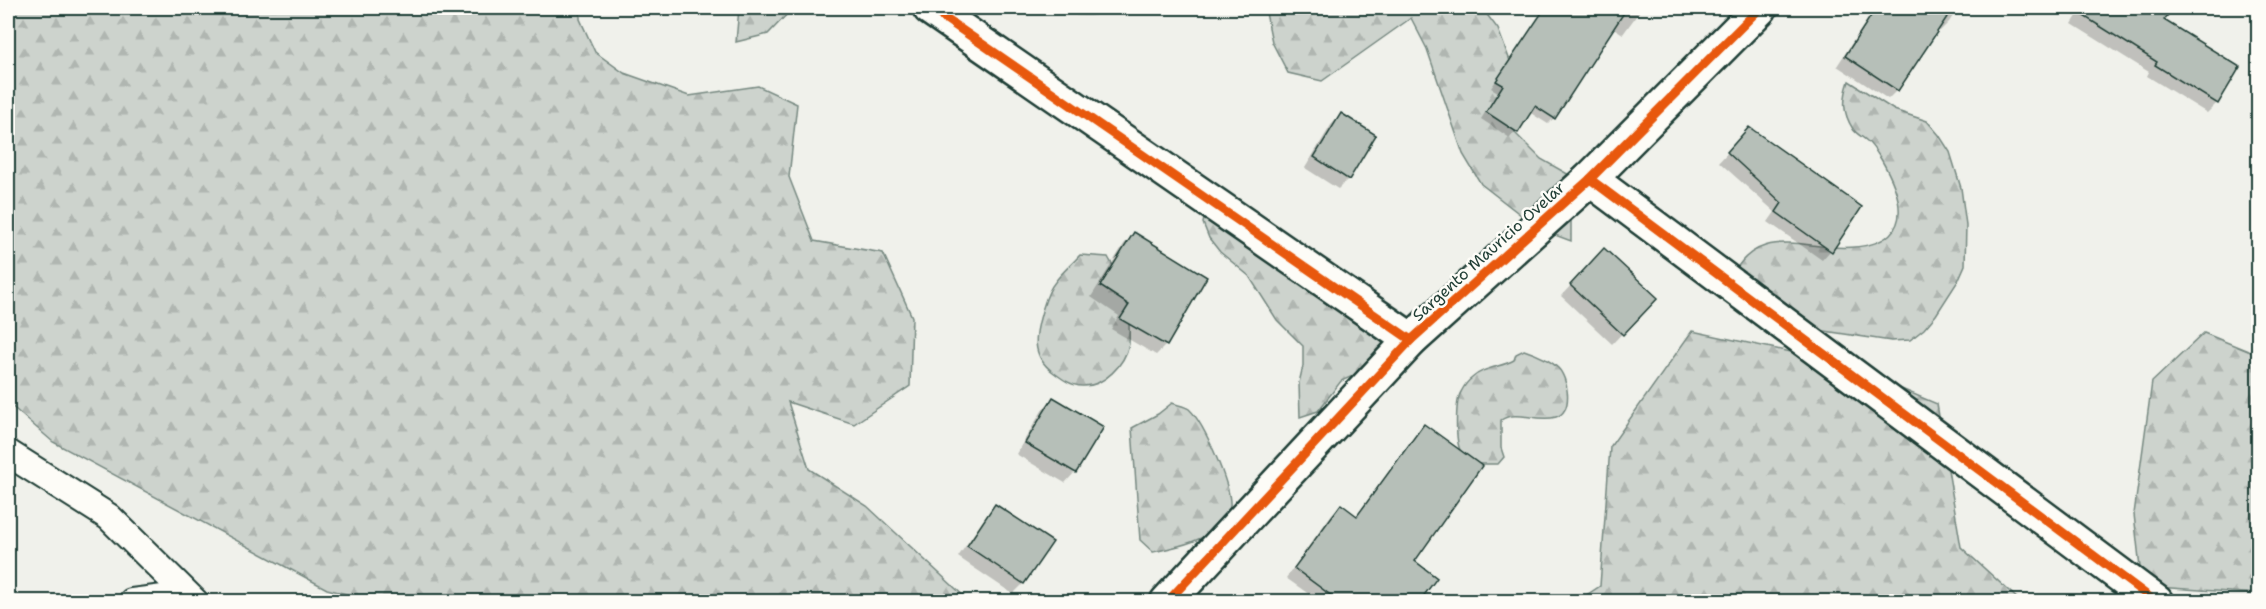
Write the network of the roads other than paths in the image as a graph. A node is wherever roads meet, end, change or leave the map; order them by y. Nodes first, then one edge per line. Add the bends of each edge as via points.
1 (930, 8) edge
2 (1747, 11) edge
3 (1590, 179) junction
4 (1411, 340) junction
5 (8, 453) edge
6 (191, 598) edge
7 (132, 602) edge
8 (1167, 602) edge
9 (2156, 602) edge

1 - 4 street
2 - 3 street, Sargento Mauricio Ovelar
3 - 4 street, Sargento Mauricio Ovelar
3 - 9 street
4 - 8 street, Sargento Mauricio Ovelar
5 - 6 lane via 109,517
6 - 7 lane

